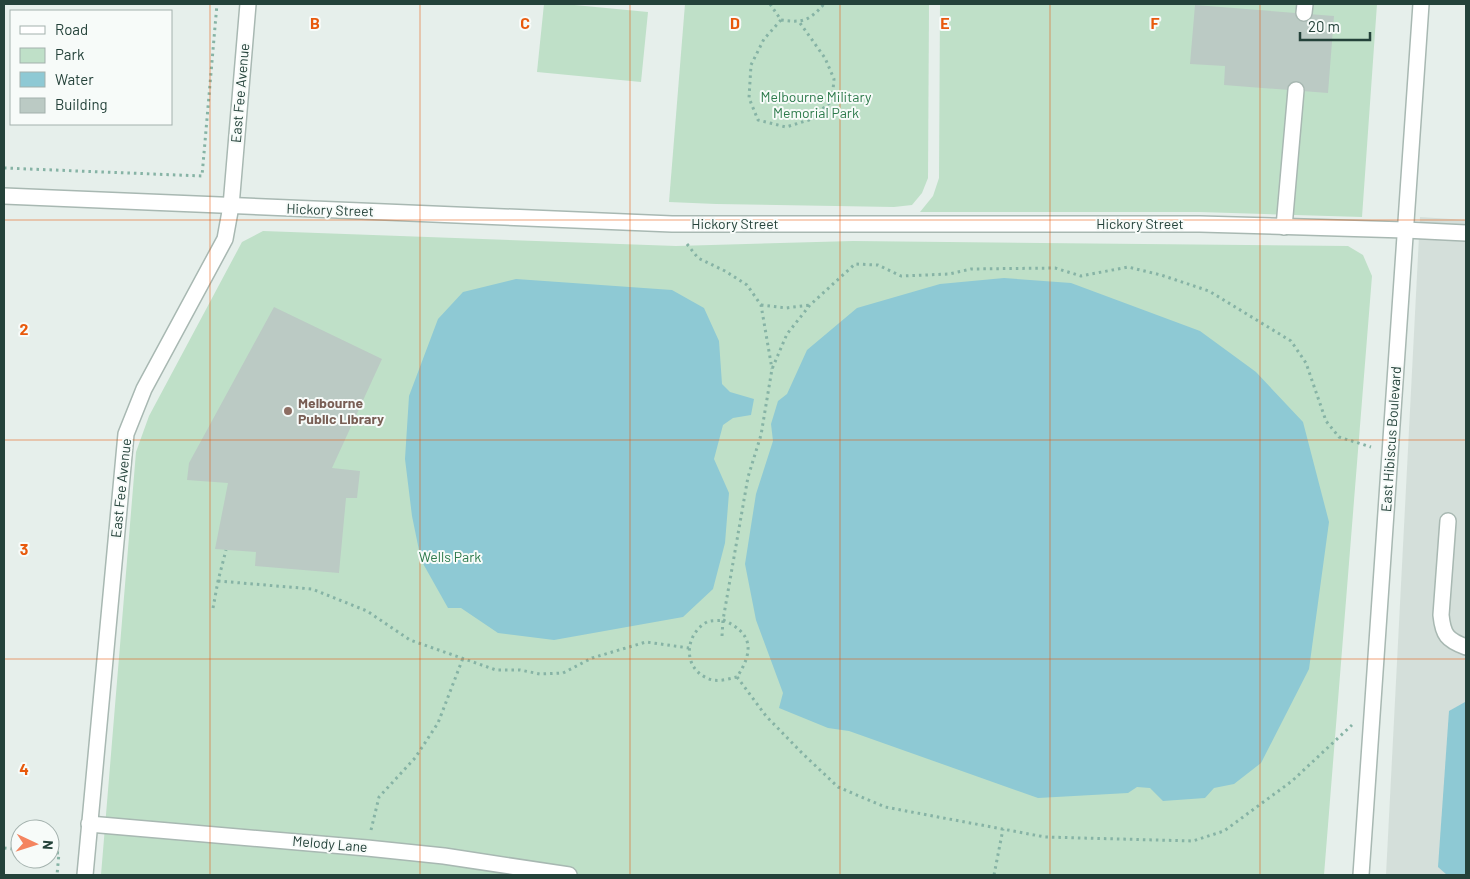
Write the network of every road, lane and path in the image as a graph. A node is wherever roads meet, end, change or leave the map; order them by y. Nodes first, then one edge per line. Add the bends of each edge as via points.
1 (217, 4) edge
2 (248, 4) edge
3 (770, 4) edge
4 (824, 4) edge
5 (1421, 4) edge
6 (781, 20) junction
7 (800, 22) junction
8 (1296, 90) dead end
9 (4, 168) edge
10 (4, 196) edge
11 (231, 206) junction
12 (672, 224) junction
13 (1284, 226) junction
14 (1406, 230) junction
15 (1466, 233) edge
16 (762, 305) junction
17 (810, 305) junction
18 (772, 370) junction
19 (1390, 453) junction
20 (1448, 521) dead end
21 (226, 550) dead end
22 (218, 581) junction
23 (213, 608) dead end
24 (723, 620) junction
25 (722, 636) dead end
26 (1466, 647) edge
27 (688, 648) junction
28 (463, 658) junction
29 (737, 677) junction
30 (1372, 706) junction
31 (90, 824) junction
32 (1003, 829) junction
33 (367, 848) junction
34 (85, 875) edge
35 (569, 875) edge
36 (994, 875) edge
37 (1361, 875) edge

1 - 9 path via 202,176
2 - 11 street, East Fee Avenue
3 - 6 path
4 - 7 path
5 - 14 street, East Hibiscus Boulevard
6 - 7 path
6 - 7 path via 764,39 751,65 749,98 758,120 786,127 809,120 832,101 834,79 825,58
8 - 13 street
10 - 11 street, Hickory Street
11 - 12 street, Hickory Street
11 - 31 street, East Fee Avenue via 225,239 144,389 126,434
12 - 13 street, Hickory Street
12 - 16 path via 698,258 747,285
13 - 14 street, Hickory Street
14 - 15 street, Hickory Street
14 - 19 street, East Hibiscus Boulevard
16 - 17 path via 786,308
16 - 18 path
17 - 18 path via 787,334
17 - 19 path via 855,264 878,265 901,276 949,274 971,269 1046,268 1081,276 1128,267 1161,275 1209,291 1290,341 1306,363 1326,421 1338,437
18 - 24 path via 761,435 748,477
19 - 30 street, East Hibiscus Boulevard
20 - 26 street via 1442,631 1455,643
21 - 22 path
22 - 23 path
22 - 28 path via 312,589 366,611 410,640
24 - 25 path
24 - 27 path via 708,622 692,636
24 - 29 path via 742,632 748,645 746,662
27 - 28 path via 646,642 592,658 562,673 540,674 496,670
27 - 29 path via 690,661 697,672 708,679
28 - 33 path via 438,723 415,758 379,797
29 - 32 path via 766,716 838,787 885,807
30 - 32 path via 1292,781 1224,830 1193,841 1045,837
30 - 37 street, East Hibiscus Boulevard
31 - 33 street, Melody Lane
31 - 34 street, East Fee Avenue
32 - 36 path
33 - 35 street, Melody Lane

